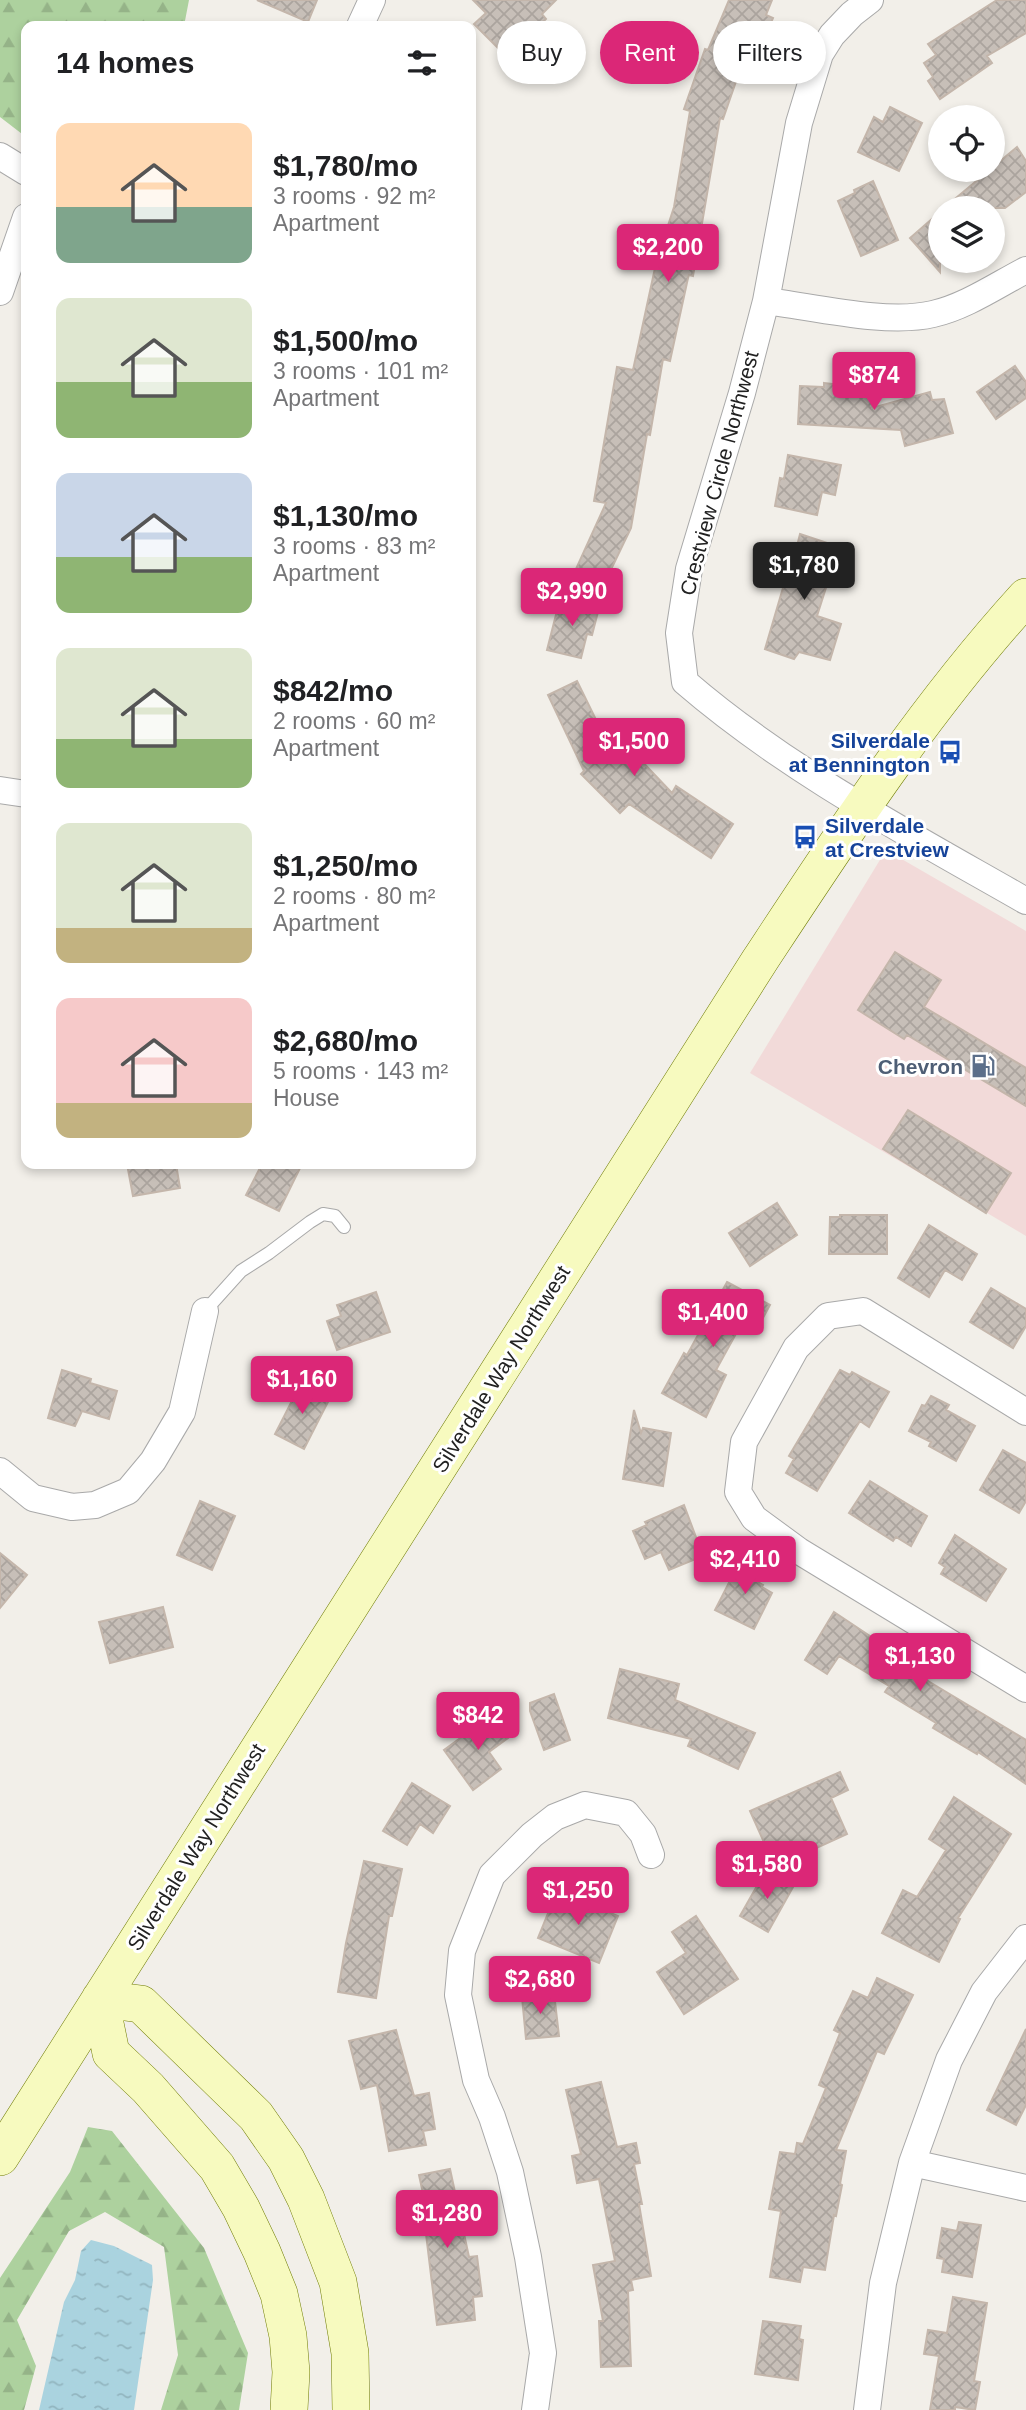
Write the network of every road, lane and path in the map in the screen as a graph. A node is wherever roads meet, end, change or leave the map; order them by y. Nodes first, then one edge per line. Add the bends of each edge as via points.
1 (372, 0) edge
2 (870, 0) edge
3 (362, 21) edge
4 (0, 156) edge
5 (21, 169) edge
6 (21, 231) edge
7 (1026, 270) edge
8 (0, 292) edge
9 (765, 301) junction
10 (1026, 597) edge
11 (0, 790) edge
12 (21, 793) edge
13 (861, 807) junction
14 (1026, 901) edge
15 (344, 1227) dead end
16 (205, 1311) joint
17 (1026, 1412) edge
18 (0, 1471) edge
19 (1026, 1689) edge
20 (651, 1855) dead end
21 (1026, 1938) edge
22 (100, 1999) junction
23 (0, 2157) edge
24 (912, 2162) junction
25 (1026, 2188) edge
26 (289, 2410) edge
27 (351, 2410) edge
28 (535, 2410) edge
29 (867, 2410) edge

1 - 3 street
2 - 9 street, Crestview Circle Northwest via 832,35 820,54 799,123
4 - 5 street
6 - 8 street
7 - 9 street via 935,314 903,319
9 - 13 street, Crestview Circle Northwest via 689,569 679,633 685,682 722,714
10 - 13 main road, Silverdale Way Northwest via 952,683
11 - 12 street
13 - 14 street, Crestview Circle Northwest
13 - 22 main road, Silverdale Way Northwest
15 - 16 lane via 335,1216 323,1214 241,1271
16 - 18 street via 182,1412 153,1461 128,1491 94,1505 72,1507 33,1498
17 - 19 street via 863,1311 828,1316 796,1348 744,1441 738,1492 754,1518 799,1551
20 - 28 street via 643,1833 626,1813 585,1805 555,1817 492,1875 462,1951 458,1995 476,2080 510,2172 528,2257 543,2353
21 - 24 street via 984,1992 949,2060
22 - 23 main road, Silverdale Way Northwest
22 - 26 main road via 111,2053 217,2167 262,2252 279,2294 288,2336
22 - 27 main road via 141,2004 256,2116 286,2159 338,2282 350,2353
24 - 25 street
24 - 29 street via 883,2283

